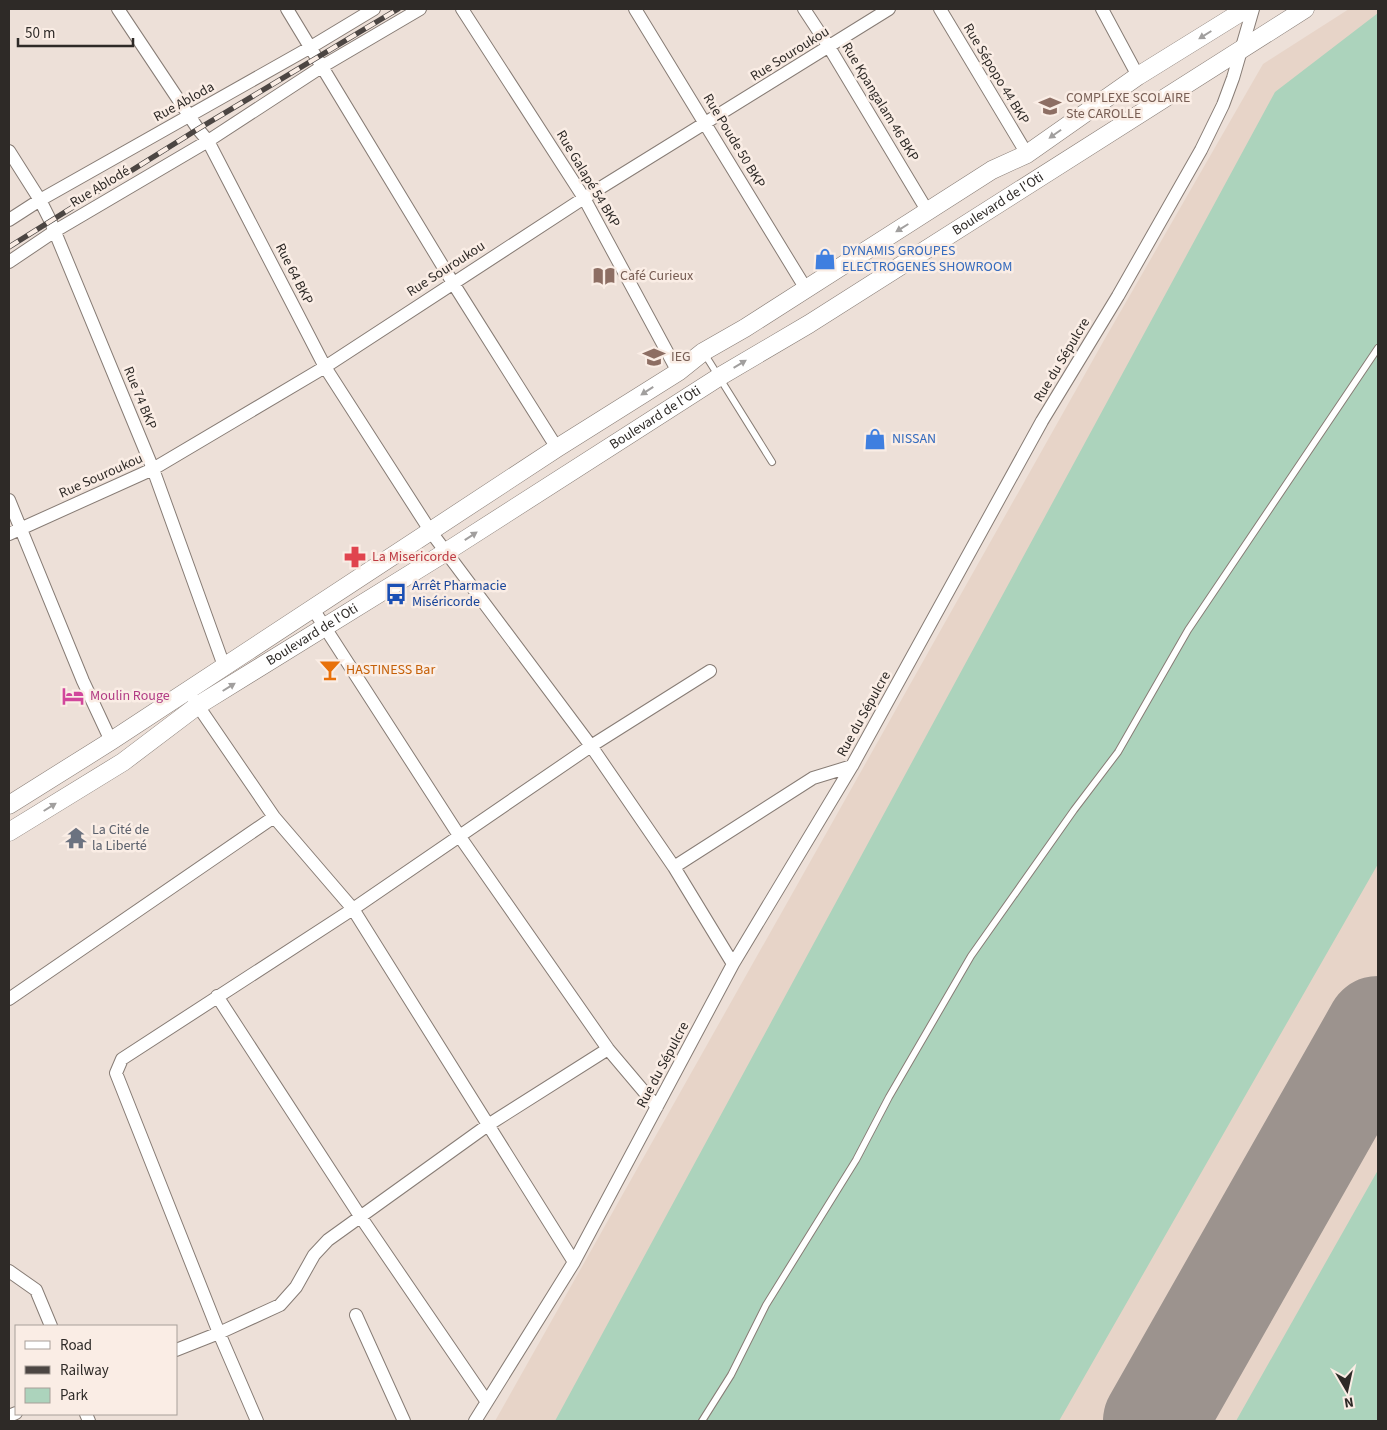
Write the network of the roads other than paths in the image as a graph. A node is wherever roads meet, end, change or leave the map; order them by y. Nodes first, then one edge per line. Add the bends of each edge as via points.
1 (118, 9) edge
2 (287, 9) edge
3 (374, 9) edge
4 (420, 9) edge
5 (462, 9) edge
6 (635, 9) edge
7 (804, 9) edge
8 (889, 9) edge
9 (940, 9) edge
10 (1102, 9) edge
11 (1246, 9) edge
12 (1253, 9) edge
13 (1305, 9) edge
14 (311, 47) junction
15 (829, 47) junction
16 (1242, 50) junction
17 (323, 66) junction
18 (1138, 76) junction
19 (191, 115) junction
20 (706, 124) junction
21 (208, 141) junction
22 (9, 151) edge
23 (1027, 154) junction
24 (584, 198) junction
25 (40, 200) junction
26 (928, 212) junction
27 (9, 220) edge
28 (55, 232) junction
29 (9, 262) edge
30 (453, 283) junction
31 (806, 289) junction
32 (1378, 348) edge
33 (703, 352) junction
34 (326, 366) junction
35 (678, 372) junction
36 (719, 377) junction
37 (557, 448) junction
38 (772, 462) dead end
39 (152, 469) junction
40 (9, 500) edge
41 (15, 531) edge
42 (431, 532) junction
43 (446, 552) junction
44 (313, 609) junction
45 (324, 627) junction
46 (224, 666) junction
47 (710, 671) dead end
48 (188, 690) junction
49 (197, 706) junction
50 (111, 741) junction
51 (591, 746) junction
52 (852, 766) junction
53 (9, 805) edge
54 (274, 818) junction
55 (9, 832) edge
56 (460, 837) junction
57 (674, 867) junction
58 (353, 909) junction
59 (733, 964) junction
60 (217, 996) junction
61 (9, 999) edge
62 (608, 1049) junction
63 (657, 1108) junction
64 (488, 1125) junction
65 (360, 1216) junction
66 (574, 1262) junction
67 (9, 1271) edge
68 (356, 1315) dead end
69 (51, 1325) edge
70 (220, 1333) junction
71 (178, 1349) edge
72 (487, 1402) junction
73 (257, 1421) edge
74 (404, 1421) edge
75 (475, 1421) edge
76 (702, 1421) edge

1 - 19 street, Rue 64 BKP
2 - 14 street
3 - 14 street, Rue Abloda
4 - 17 street, Rue Ablodé
5 - 24 street, Rue Galapé 54 BKP
6 - 20 street, Rue Poude 50 BKP
7 - 15 street, Rue Kpangalam 46 BKP
8 - 15 street, Rue Souroukou
9 - 23 street, Rue Sépopo 44 BKP
10 - 18 street
11 -> 18 main road, Boulevard de l'Oti
12 - 16 street, Rue du Sépulcre
13 - 16 main road, Boulevard de l'Oti
14 - 17 street
14 - 19 street, Rue Abloda
15 - 20 street, Rue Souroukou
15 - 26 street, Rue Kpangalam 46 BKP
36 -> 16 main road, Boulevard de l'Oti via 809,324
16 - 52 street, Rue du Sépulcre via 1224,105 1202,150 1038,429
17 - 21 street, Rue Ablodé
17 - 30 street
18 -> 23 main road, Boulevard de l'Oti
19 - 21 street, Rue 64 BKP
19 - 25 street, Rue Abloda
20 - 24 street, Rue Souroukou
20 - 31 street, Rue Poude 50 BKP
21 - 28 street, Rue Ablodé
21 - 34 street, Rue 64 BKP
22 - 25 street, Rue 74 BKP
23 - 26 main road, Boulevard de l'Oti via 992,170
24 - 30 street, Rue Souroukou
24 - 35 street, Rue Galapé 54 BKP
25 - 27 street, Rue Abloda
25 - 28 street, Rue 74 BKP
26 -> 31 main road, Boulevard de l'Oti
28 - 29 street, Rue Ablodé
28 - 39 street, Rue 74 BKP
30 - 34 street, Rue Souroukou
30 - 37 street
31 - 33 main road, Boulevard de l'Oti
32 - 76 lane via 1188,630 1118,752 971,956 893,1088 856,1160 766,1304 731,1374
33 - 35 main road, Boulevard de l'Oti
33 - 36 lane
34 - 39 street, Rue Souroukou
34 - 42 street, Rue 64 BKP
35 -> 37 main road, Boulevard de l'Oti
36 - 38 lane
43 -> 36 main road, Boulevard de l'Oti
37 - 42 main road, Boulevard de l'Oti
39 - 41 street, Rue Souroukou
39 - 46 street, Rue 74 BKP
40 - 41 street
41 - 50 street
42 - 43 street, Rue 64 BKP
42 - 44 main road, Boulevard de l'Oti
43 - 45 main road, Boulevard de l'Oti
43 - 51 street, Rue 64 BKP
44 - 45 street
44 - 46 main road, Boulevard de l'Oti
49 -> 45 main road, Boulevard de l'Oti
45 - 56 street
46 - 48 main road, Boulevard de l'Oti
47 - 51 street
48 - 49 street
48 - 50 main road, Boulevard de l'Oti
49 - 54 street
55 -> 49 main road, Boulevard de l'Oti via 123,762
50 - 53 main road, Boulevard de l'Oti
51 - 56 street
51 - 57 street, Rue 64 BKP
52 - 57 street via 813,778
52 - 59 street, Rue du Sépulcre
54 - 58 street
54 - 61 street
56 - 58 street
56 - 62 street
57 - 59 street, Rue 64 BKP
58 - 60 street
58 - 64 street
59 - 63 street, Rue du Sépulcre
60 - 65 street
60 - 70 street via 122,1059 116,1073
62 - 63 street
62 - 64 street
63 - 66 street, Rue du Sépulcre
64 - 65 street
64 - 66 street
65 - 70 street via 314,1255 296,1287 280,1305
65 - 72 street
66 - 72 street, Rue du Sépulcre
67 - 69 street via 36,1290
68 - 74 street
70 - 71 street
70 - 73 street
72 - 75 street, Rue du Sépulcre

